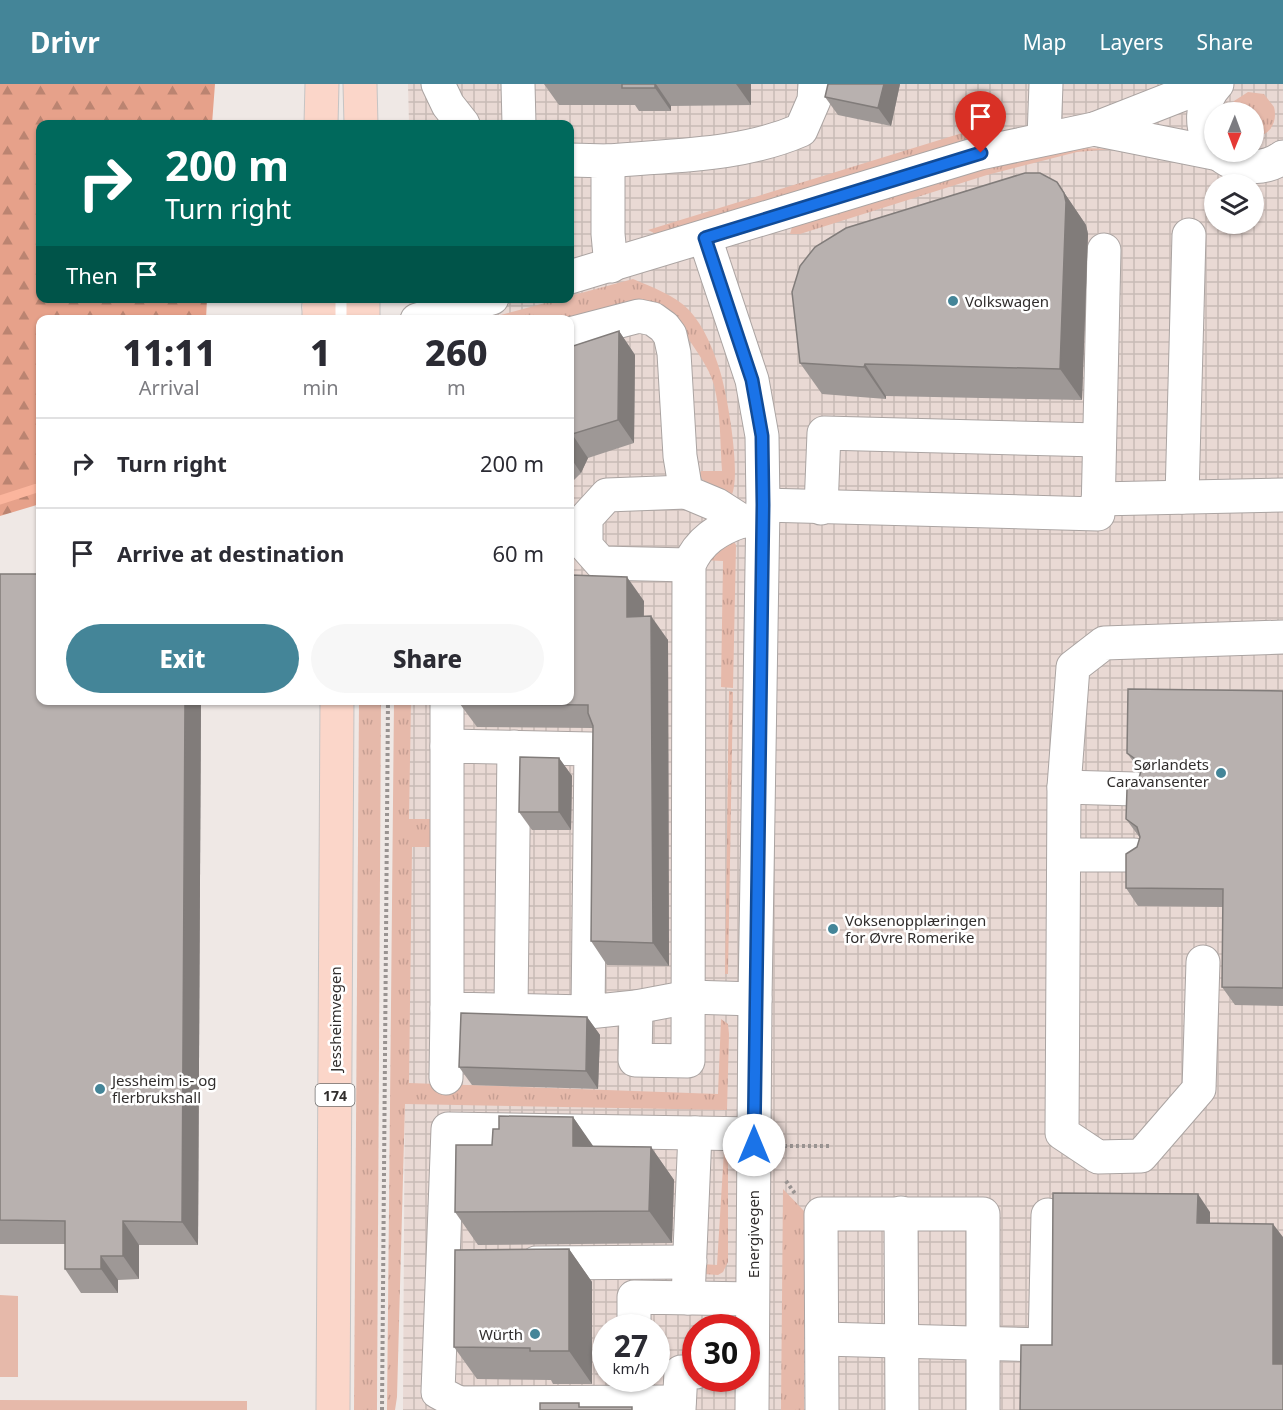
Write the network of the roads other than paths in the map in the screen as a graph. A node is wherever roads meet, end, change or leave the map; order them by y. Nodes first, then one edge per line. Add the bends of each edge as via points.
1 (322, 84) edge
2 (360, 84) edge
3 (438, 84) edge
4 (518, 84) edge
5 (815, 84) edge
6 (1046, 84) edge
7 (1209, 84) edge
8 (1217, 84) edge
9 (1206, 102) edge
10 (321, 120) edge
11 (361, 120) edge
12 (461, 120) edge
13 (519, 120) edge
14 (1094, 129) junction
15 (1044, 138) junction
16 (1204, 149) edge
17 (574, 160) edge
18 (609, 161) junction
19 (1235, 162) edge
20 (1278, 166) edge
21 (1189, 236) dead end
22 (705, 238) junction
23 (1104, 250) dead end
24 (611, 266) junction
25 (574, 276) edge
26 (475, 303) edge
27 (324, 306) edge
28 (343, 315) edge
29 (434, 315) edge
30 (574, 333) edge
31 (1099, 440) junction
32 (686, 492) junction
33 (1283, 495) edge
34 (1182, 497) junction
35 (1098, 499) junction
36 (821, 508) junction
37 (756, 516) junction
38 (689, 565) junction
39 (1283, 637) edge
40 (337, 705) edge
41 (447, 705) edge
42 (447, 746) junction
43 (514, 747) junction
44 (1064, 787) junction
45 (1135, 789) edge
46 (1065, 855) junction
47 (1134, 855) edge
48 (1203, 962) dead end
49 (689, 997) junction
50 (755, 999) junction
51 (636, 1008) junction
52 (447, 1009) junction
53 (511, 1010) junction
54 (588, 1012) junction
55 (446, 1078) dead end
56 (695, 1133) junction
57 (754, 1140) junction
58 (901, 1213) junction
59 (1048, 1215) dead end
60 (690, 1262) junction
61 (443, 1263) junction
62 (688, 1298) junction
63 (753, 1299) junction
64 (634, 1314) edge
65 (752, 1314) edge
66 (823, 1339) junction
67 (902, 1343) junction
68 (983, 1345) junction
69 (678, 1385) edge
70 (751, 1392) edge
71 (459, 1406) edge
72 (333, 1410) edge
73 (752, 1410) edge
74 (822, 1410) edge
75 (902, 1410) edge
76 (983, 1410) edge

1 - 10 main road
2 - 11 main road
3 - 12 street
4 - 13 street
5 - 18 street via 801,130 770,143 728,151
6 - 15 street
7 - 14 street
8 - 9 street
14 - 15 street
14 - 16 street
15 - 22 street via 981,153
17 - 18 street
18 - 24 street
19 - 20 street via 1241,166
21 - 34 street
22 - 24 street
22 - 37 street, Energivegen via 752,380 762,436
23 - 31 street
24 - 25 street
26 - 29 street
27 - 28 street
30 - 32 street via 639,316 653,319 670,335 675,353 680,456
31 - 35 street
31 - 36 street via 824,433
32 - 37 street
32 - 38 street via 608,495 586,518 586,546 601,563
33 - 34 street
34 - 35 street
35 - 36 street via 1098,514
36 - 37 street
37 - 38 street via 724,527 694,551
37 - 50 street, Energivegen
38 - 49 street
39 - 44 street via 1104,642 1073,667
40 - 72 main road, Jessheimvegen / 174
41 - 42 street
42 - 43 street
42 - 52 street
43 - 53 street
43 - 54 street via 591,749
44 - 45 street
44 - 46 street
46 - 47 street
46 - 48 street via 1062,1133 1098,1157 1141,1156 1199,1089
49 - 50 street
49 - 51 street
49 - 51 street via 688,1062 635,1060
50 - 57 street, Energivegen
51 - 54 street
52 - 53 street
52 - 55 street
53 - 54 street
56 - 57 street
56 - 60 street
56 - 61 street via 448,1129
57 - 63 street, Energivegen
58 - 66 street via 820,1215
58 - 67 street
58 - 68 street via 983,1214
59 - 68 street via 1045,1345
60 - 61 street
60 - 62 street
61 - 71 street via 438,1392
62 - 63 street
62 - 64 street via 634,1297
63 - 65 street, Energivegen
66 - 67 street
66 - 74 street
67 - 68 street
67 - 75 street
68 - 76 street
69 - 71 street
70 - 73 street, Energivegen

